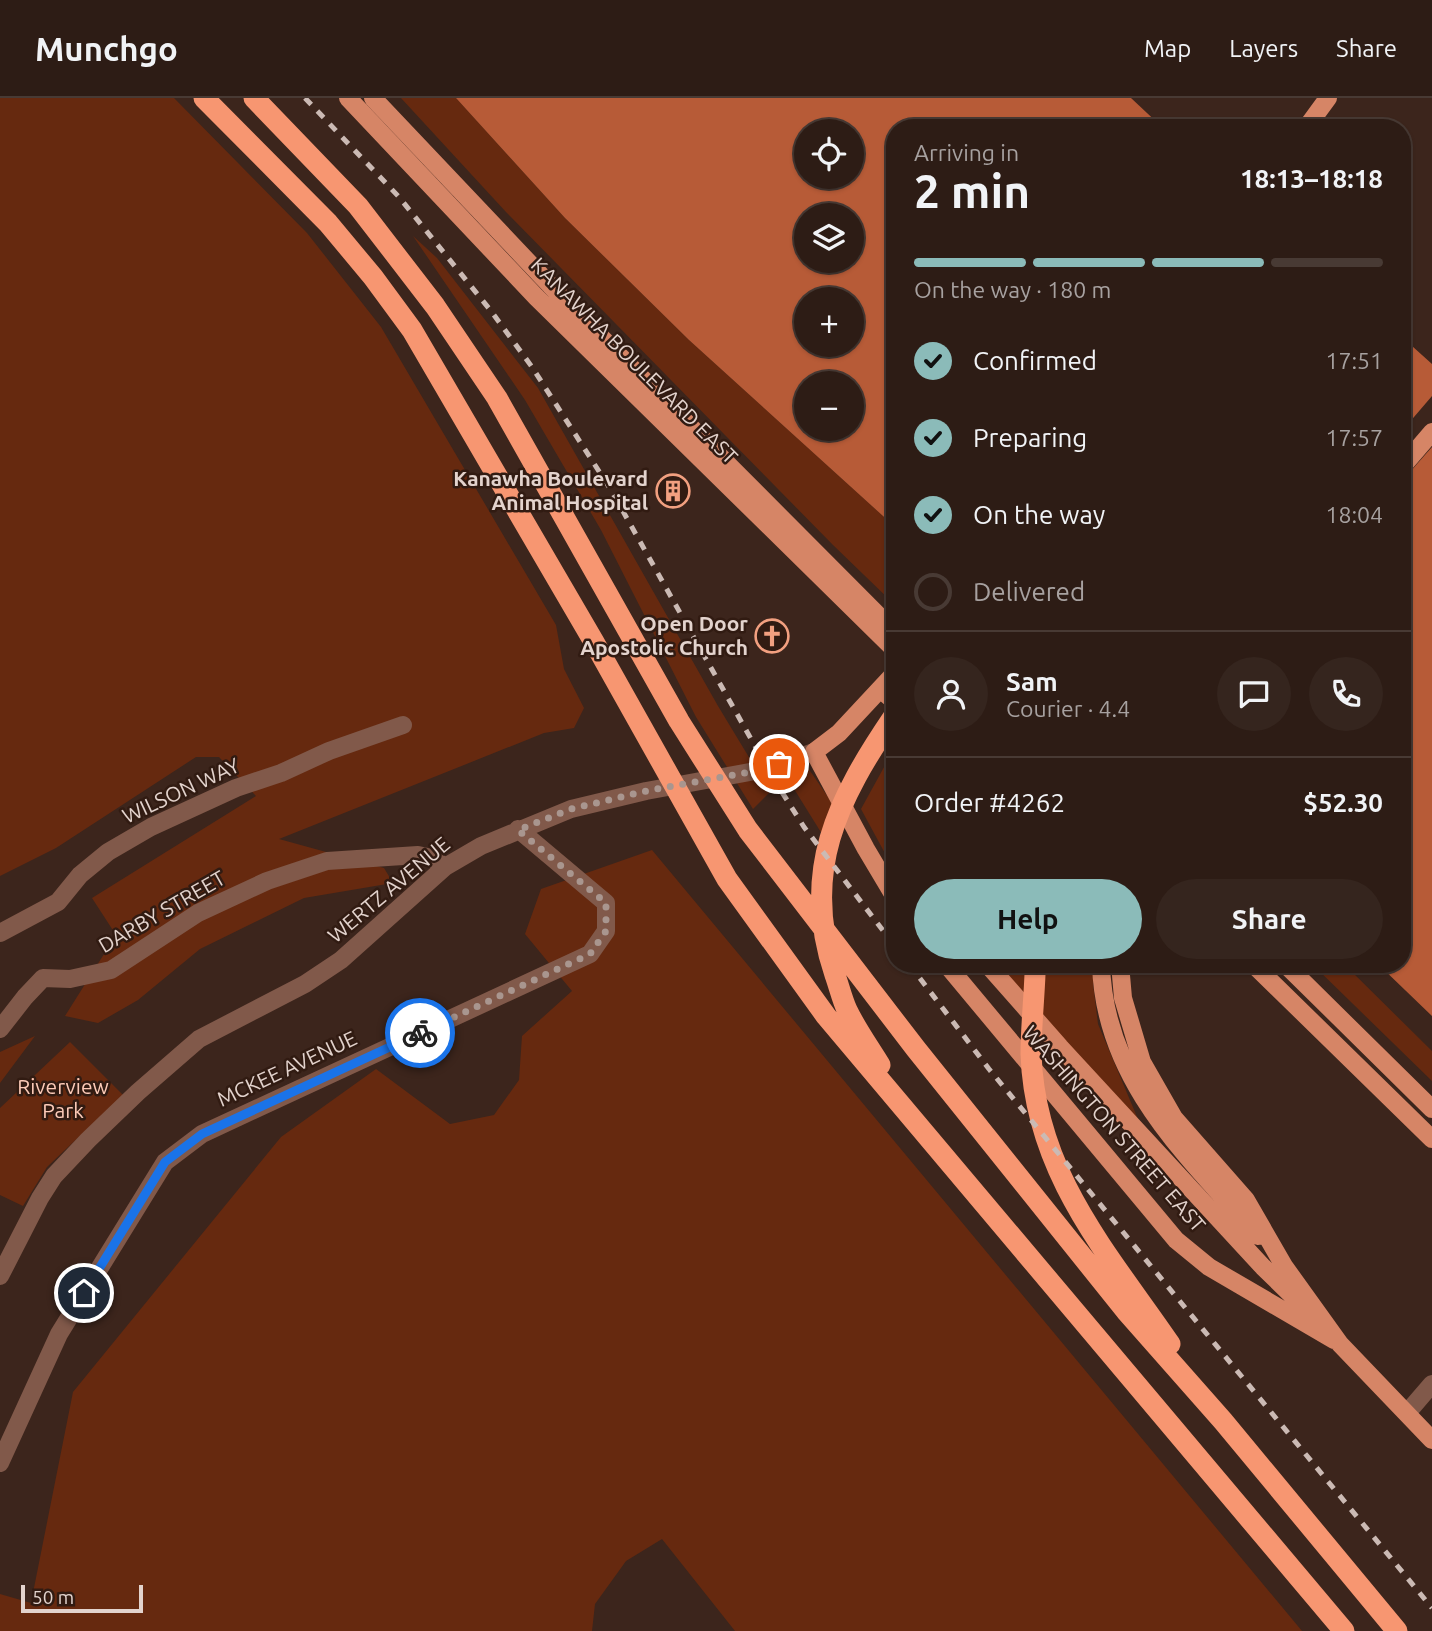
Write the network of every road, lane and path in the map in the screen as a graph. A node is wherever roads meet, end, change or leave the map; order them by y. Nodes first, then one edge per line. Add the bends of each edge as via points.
1 (204, 98) edge
2 (254, 98) edge
3 (348, 98) edge
4 (373, 98) edge
5 (1328, 98) edge
6 (1313, 119) edge
7 (1432, 432) edge
8 (1411, 456) edge
9 (886, 623) edge
10 (886, 641) edge
11 (886, 697) edge
12 (403, 725) dead end
13 (886, 729) edge
14 (814, 752) junction
15 (518, 830) junction
16 (445, 867) junction
17 (886, 882) edge
18 (0, 933) edge
19 (954, 973) edge
20 (995, 973) edge
21 (1035, 973) edge
22 (1101, 973) edge
23 (1121, 973) edge
24 (1262, 973) edge
25 (1294, 973) edge
26 (0, 1029) edge
27 (1432, 1109) edge
28 (1432, 1139) edge
29 (933, 1144) junction
30 (1284, 1266) junction
31 (0, 1276) edge
32 (1340, 1344) junction
33 (1432, 1384) edge
34 (1407, 1413) junction
35 (1223, 1421) junction
36 (1432, 1440) edge
37 (0, 1463) edge
38 (1344, 1631) edge
39 (1397, 1631) edge

1 - 29 highway via 328,223 412,330 727,879 826,1016
2 - 35 highway via 358,206 435,306 496,398 679,721 748,830 1126,1311
3 - 10 main road, KANAWHA BOULEVARD EAST via 536,297
4 - 9 main road, KANAWHA BOULEVARD EAST via 569,305
5 - 6 main road
7 - 8 main road
11 - 14 main road, WERTZ AVENUE
12 - 18 street, WILSON WAY via 236,788 151,827 108,852 80,875 58,902
13 - 29 highway via 846,794 828,840 821,921 847,1009
14 - 15 street, WERTZ AVENUE via 761,770 571,809
14 - 17 main road
15 - 16 street, WERTZ AVENUE
15 - 37 street, MCKEE AVENUE via 606,903 606,931 590,954 202,1134 165,1162 58,1335
16 - 26 street, DARBY STREET via 418,855 364,858 327,861 267,881 198,913 111,970 70,979 43,978
16 - 31 street, WERTZ AVENUE via 341,960 199,1039 138,1092 54,1176
19 - 32 main road, WASHINGTON STREET EAST via 1176,1240 1209,1267
20 - 32 main road via 1263,1267
21 - 35 highway via 1031,1055 1040,1116 1062,1182 1094,1237
22 - 30 main road via 1118,1048 1146,1106
23 - 30 main road, WASHINGTON STREET EAST via 1130,1027 1157,1091 1174,1118 1246,1200
24 - 28 main road
25 - 27 main road
29 - 38 highway
30 - 32 main road, WASHINGTON STREET EAST
32 - 34 main road, WASHINGTON STREET EAST
33 - 34 street
34 - 36 main road, WASHINGTON STREET EAST
35 - 39 highway

